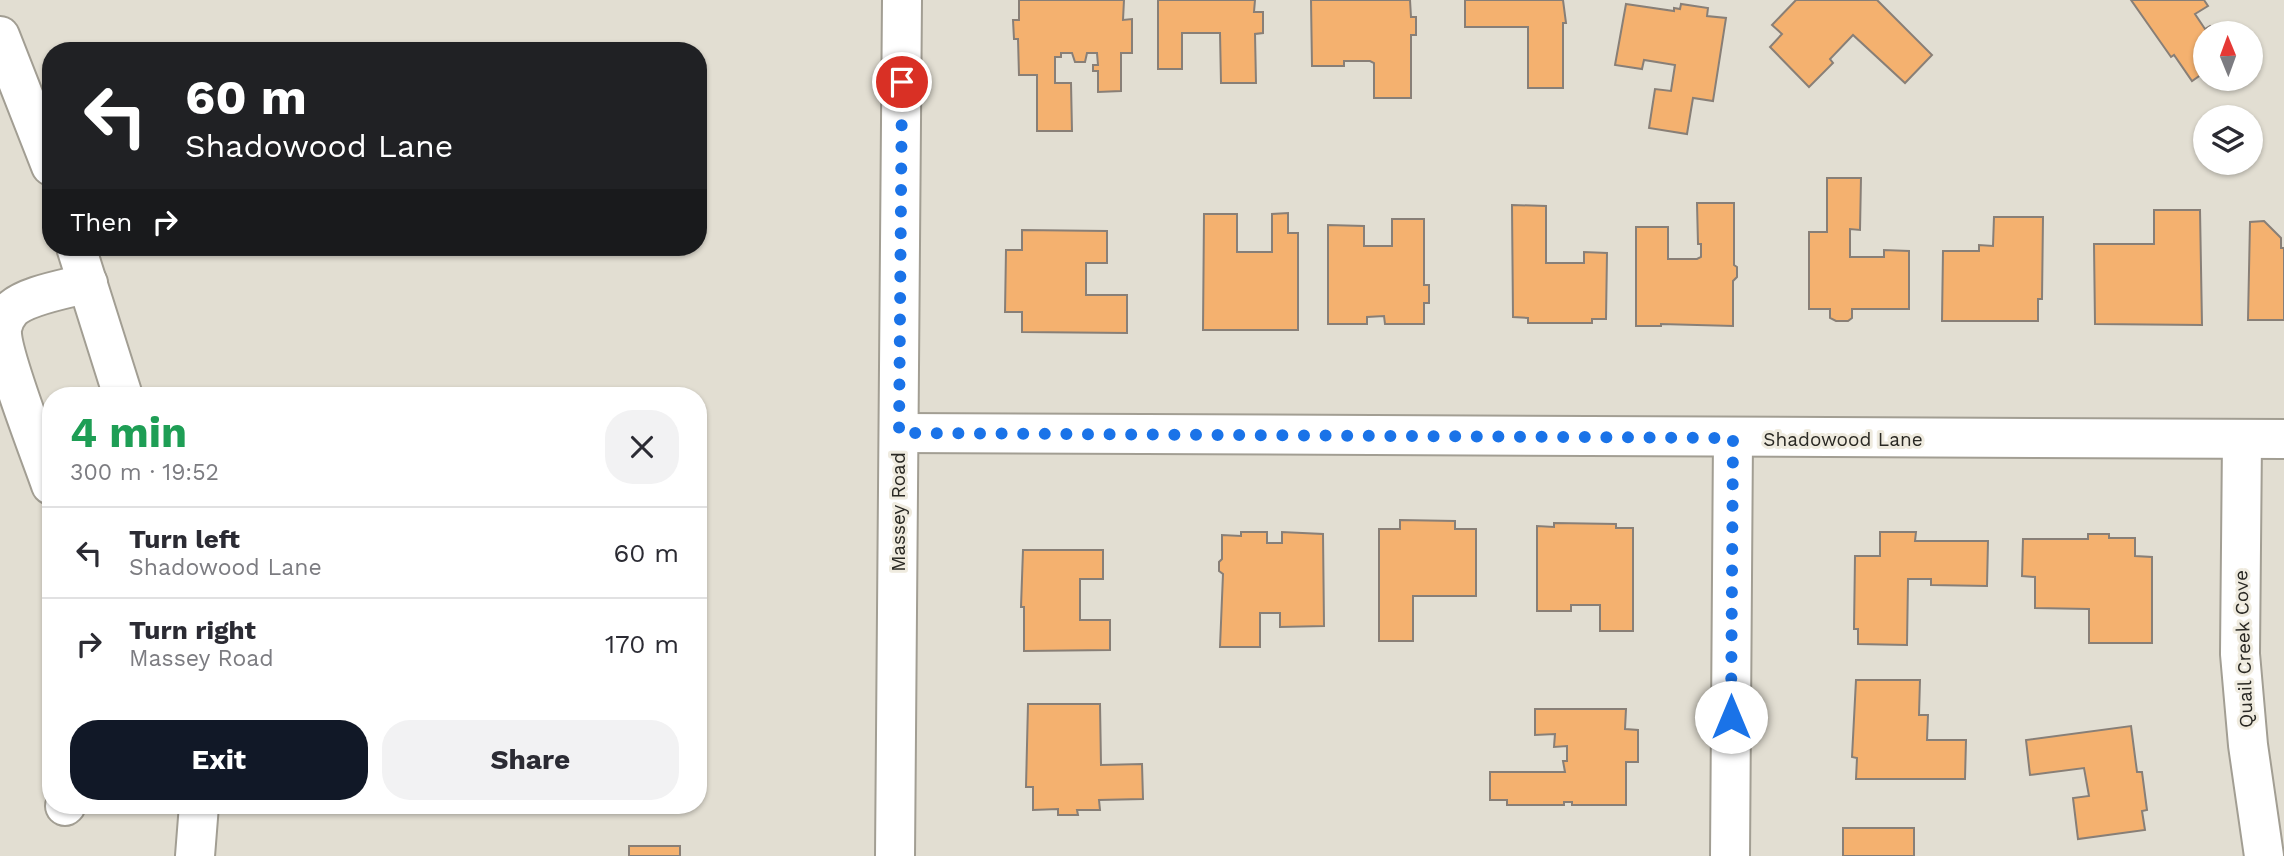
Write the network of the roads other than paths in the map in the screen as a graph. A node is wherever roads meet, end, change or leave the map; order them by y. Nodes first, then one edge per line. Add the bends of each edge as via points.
1 (902, 0) edge
2 (0, 36) edge
3 (42, 143) edge
4 (79, 256) edge
5 (88, 283) junction
6 (120, 387) edge
7 (899, 433) junction
8 (1733, 438) junction
9 (2284, 439) edge
10 (2242, 440) junction
11 (42, 459) edge
12 (198, 814) edge
13 (195, 856) edge
14 (895, 856) edge
15 (1730, 856) edge
16 (2264, 856) edge

1 - 7 street, Massey Road
2 - 3 street
4 - 5 street
5 - 6 street
5 - 11 street via 24,301 5,318 1,330
7 - 8 street, Shadowood Lane
7 - 14 street, Massey Road
8 - 10 street, Shadowood Lane
8 - 15 street
9 - 10 street, Shadowood Lane
10 - 16 street, Quail Creek Cove via 2240,654
12 - 13 street

